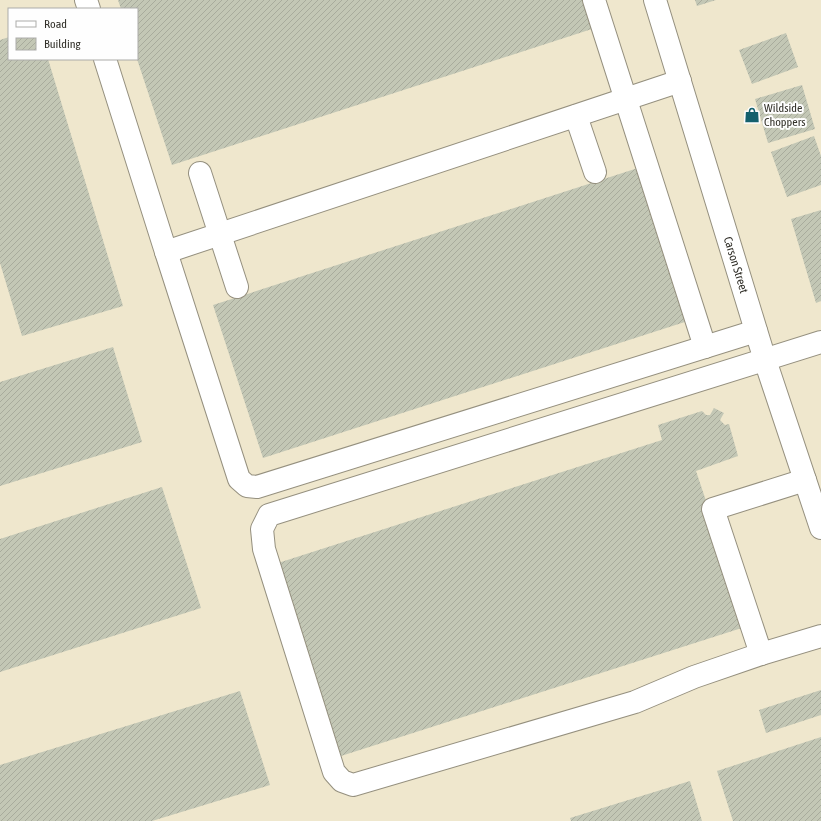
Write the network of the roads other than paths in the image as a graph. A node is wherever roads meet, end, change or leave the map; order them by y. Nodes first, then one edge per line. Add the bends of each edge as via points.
1 (594, 0) edge
2 (655, 0) edge
3 (105, 60) edge
4 (680, 81) junction
5 (626, 99) junction
6 (576, 116) junction
7 (595, 172) dead end
8 (200, 173) dead end
9 (220, 234) junction
10 (166, 252) junction
11 (237, 287) dead end
12 (756, 331) junction
13 (821, 342) edge
14 (705, 347) junction
15 (765, 360) junction
16 (805, 480) junction
17 (821, 528) edge
18 (821, 636) edge
19 (761, 654) junction

1 - 5 street
2 - 4 street, Carson Street
3 - 10 street
4 - 5 street
4 - 12 street, Carson Street
5 - 6 street
5 - 14 street
6 - 7 street
6 - 9 street
8 - 9 street
9 - 10 street
9 - 11 street
10 - 14 street via 239,479 247,486 257,487
12 - 14 street
12 - 15 street, Carson Street
13 - 15 street
15 - 16 street, Carson Street
15 - 19 street via 269,516 262,529 264,549 334,772 342,781 353,786 635,702 694,677
16 - 17 street, Carson Street
16 - 19 street via 713,510
18 - 19 street

